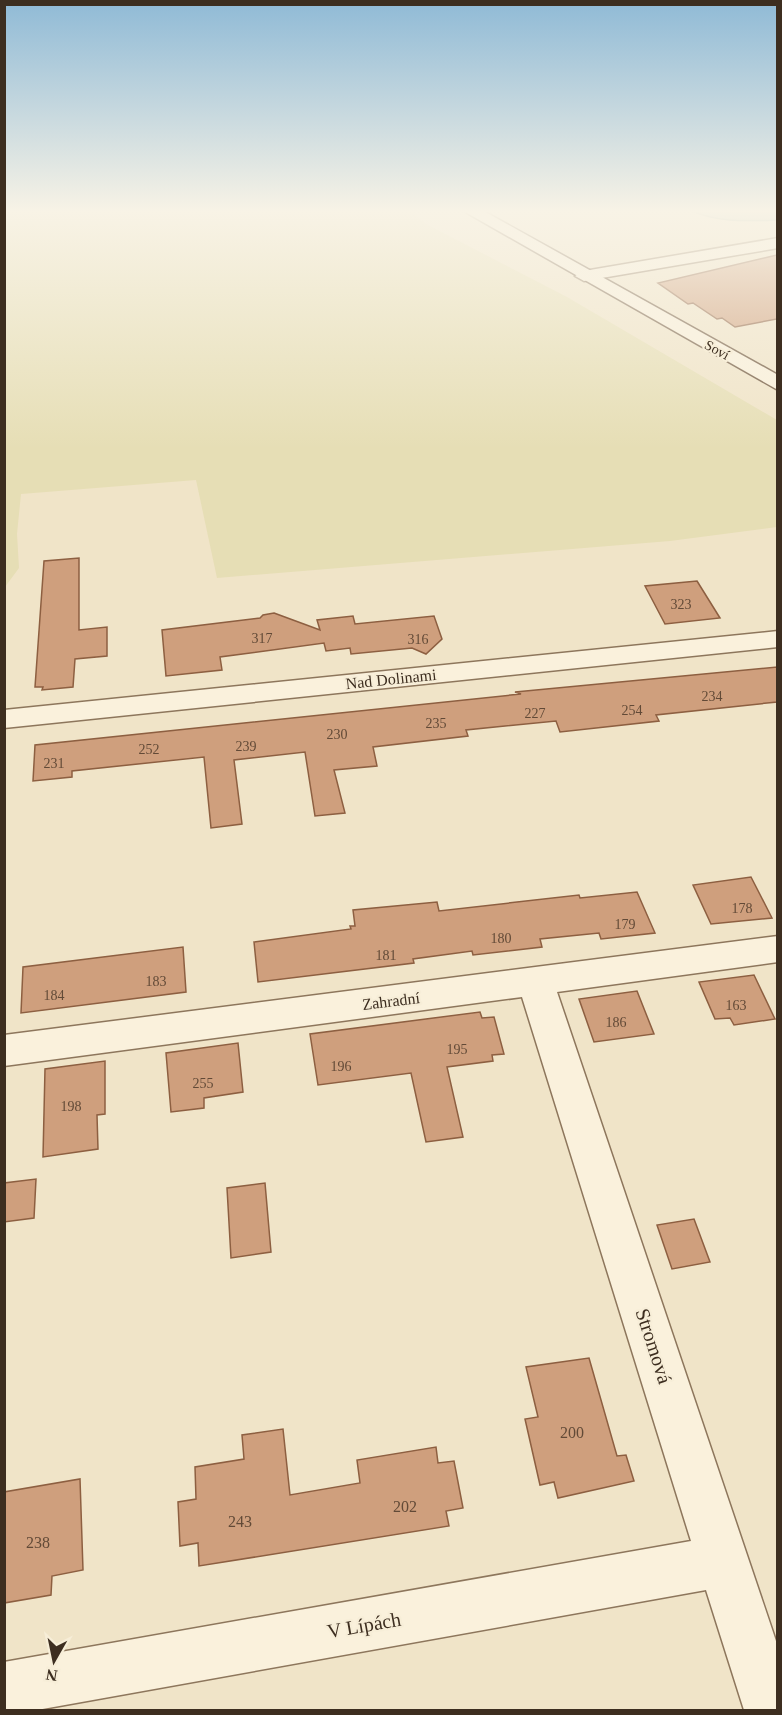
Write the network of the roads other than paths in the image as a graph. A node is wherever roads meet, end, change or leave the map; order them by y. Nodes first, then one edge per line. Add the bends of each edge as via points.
1 (607, 289) edge
2 (777, 384) edge
3 (777, 639) edge
4 (4, 719) edge
5 (777, 949) edge
6 (535, 982) junction
7 (4, 1051) edge
8 (724, 1561) junction
9 (4, 1689) edge
10 (771, 1710) edge

1 - 2 street, Soví
3 - 4 street, Nad Dolinami
5 - 6 street, Zahradní
6 - 7 street, Zahradní
6 - 8 street, Stromová
8 - 9 street, V Lípách
8 - 10 street, Stromová

